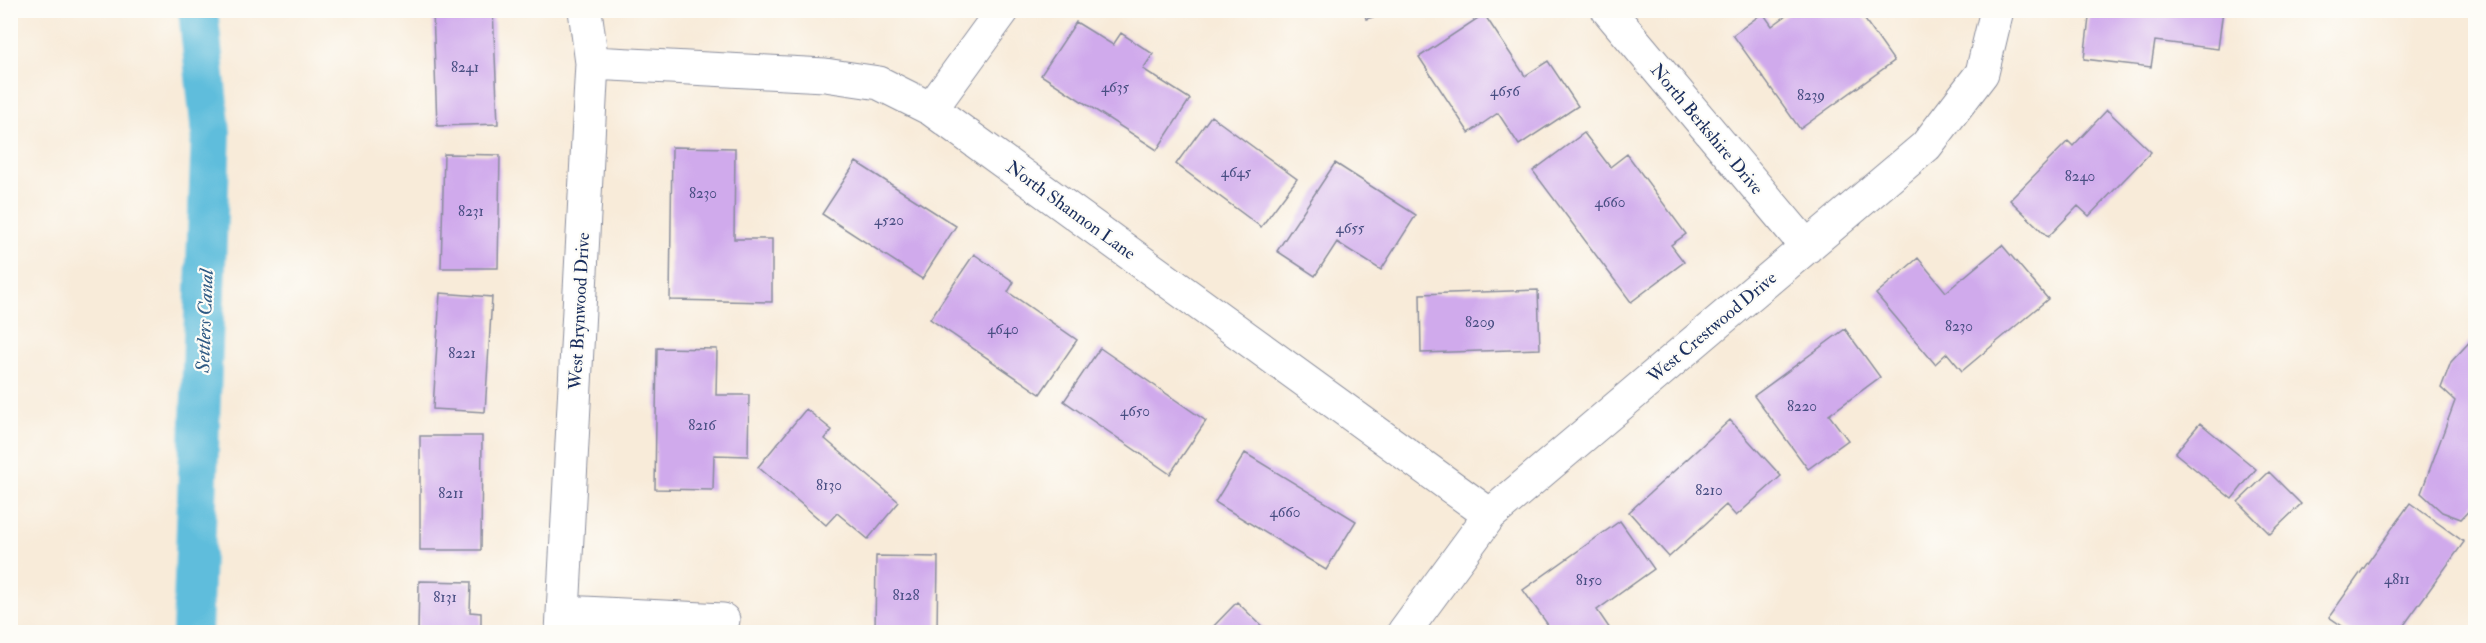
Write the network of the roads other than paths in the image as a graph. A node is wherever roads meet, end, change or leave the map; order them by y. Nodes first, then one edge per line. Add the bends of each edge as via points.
1 (585, 10) edge
2 (1003, 10) edge
3 (1608, 10) edge
4 (1997, 10) edge
5 (592, 63) junction
6 (931, 109) junction
7 (1807, 247) junction
8 (1490, 515) junction
9 (723, 620) dead end
10 (563, 622) edge
11 (1404, 633) edge

1 - 5 street, West Brynwood Drive
2 - 6 street
3 - 7 street, North Berkshire Drive
4 - 7 street, West Crestwood Drive via 1982,74 1926,146
5 - 6 street, North Shannon Lane via 825,75 879,83
5 - 10 street, West Brynwood Drive
6 - 8 street, North Shannon Lane
7 - 8 street, West Crestwood Drive
8 - 11 street, West Crestwood Drive
9 - 10 street, West Brynwood Drive

